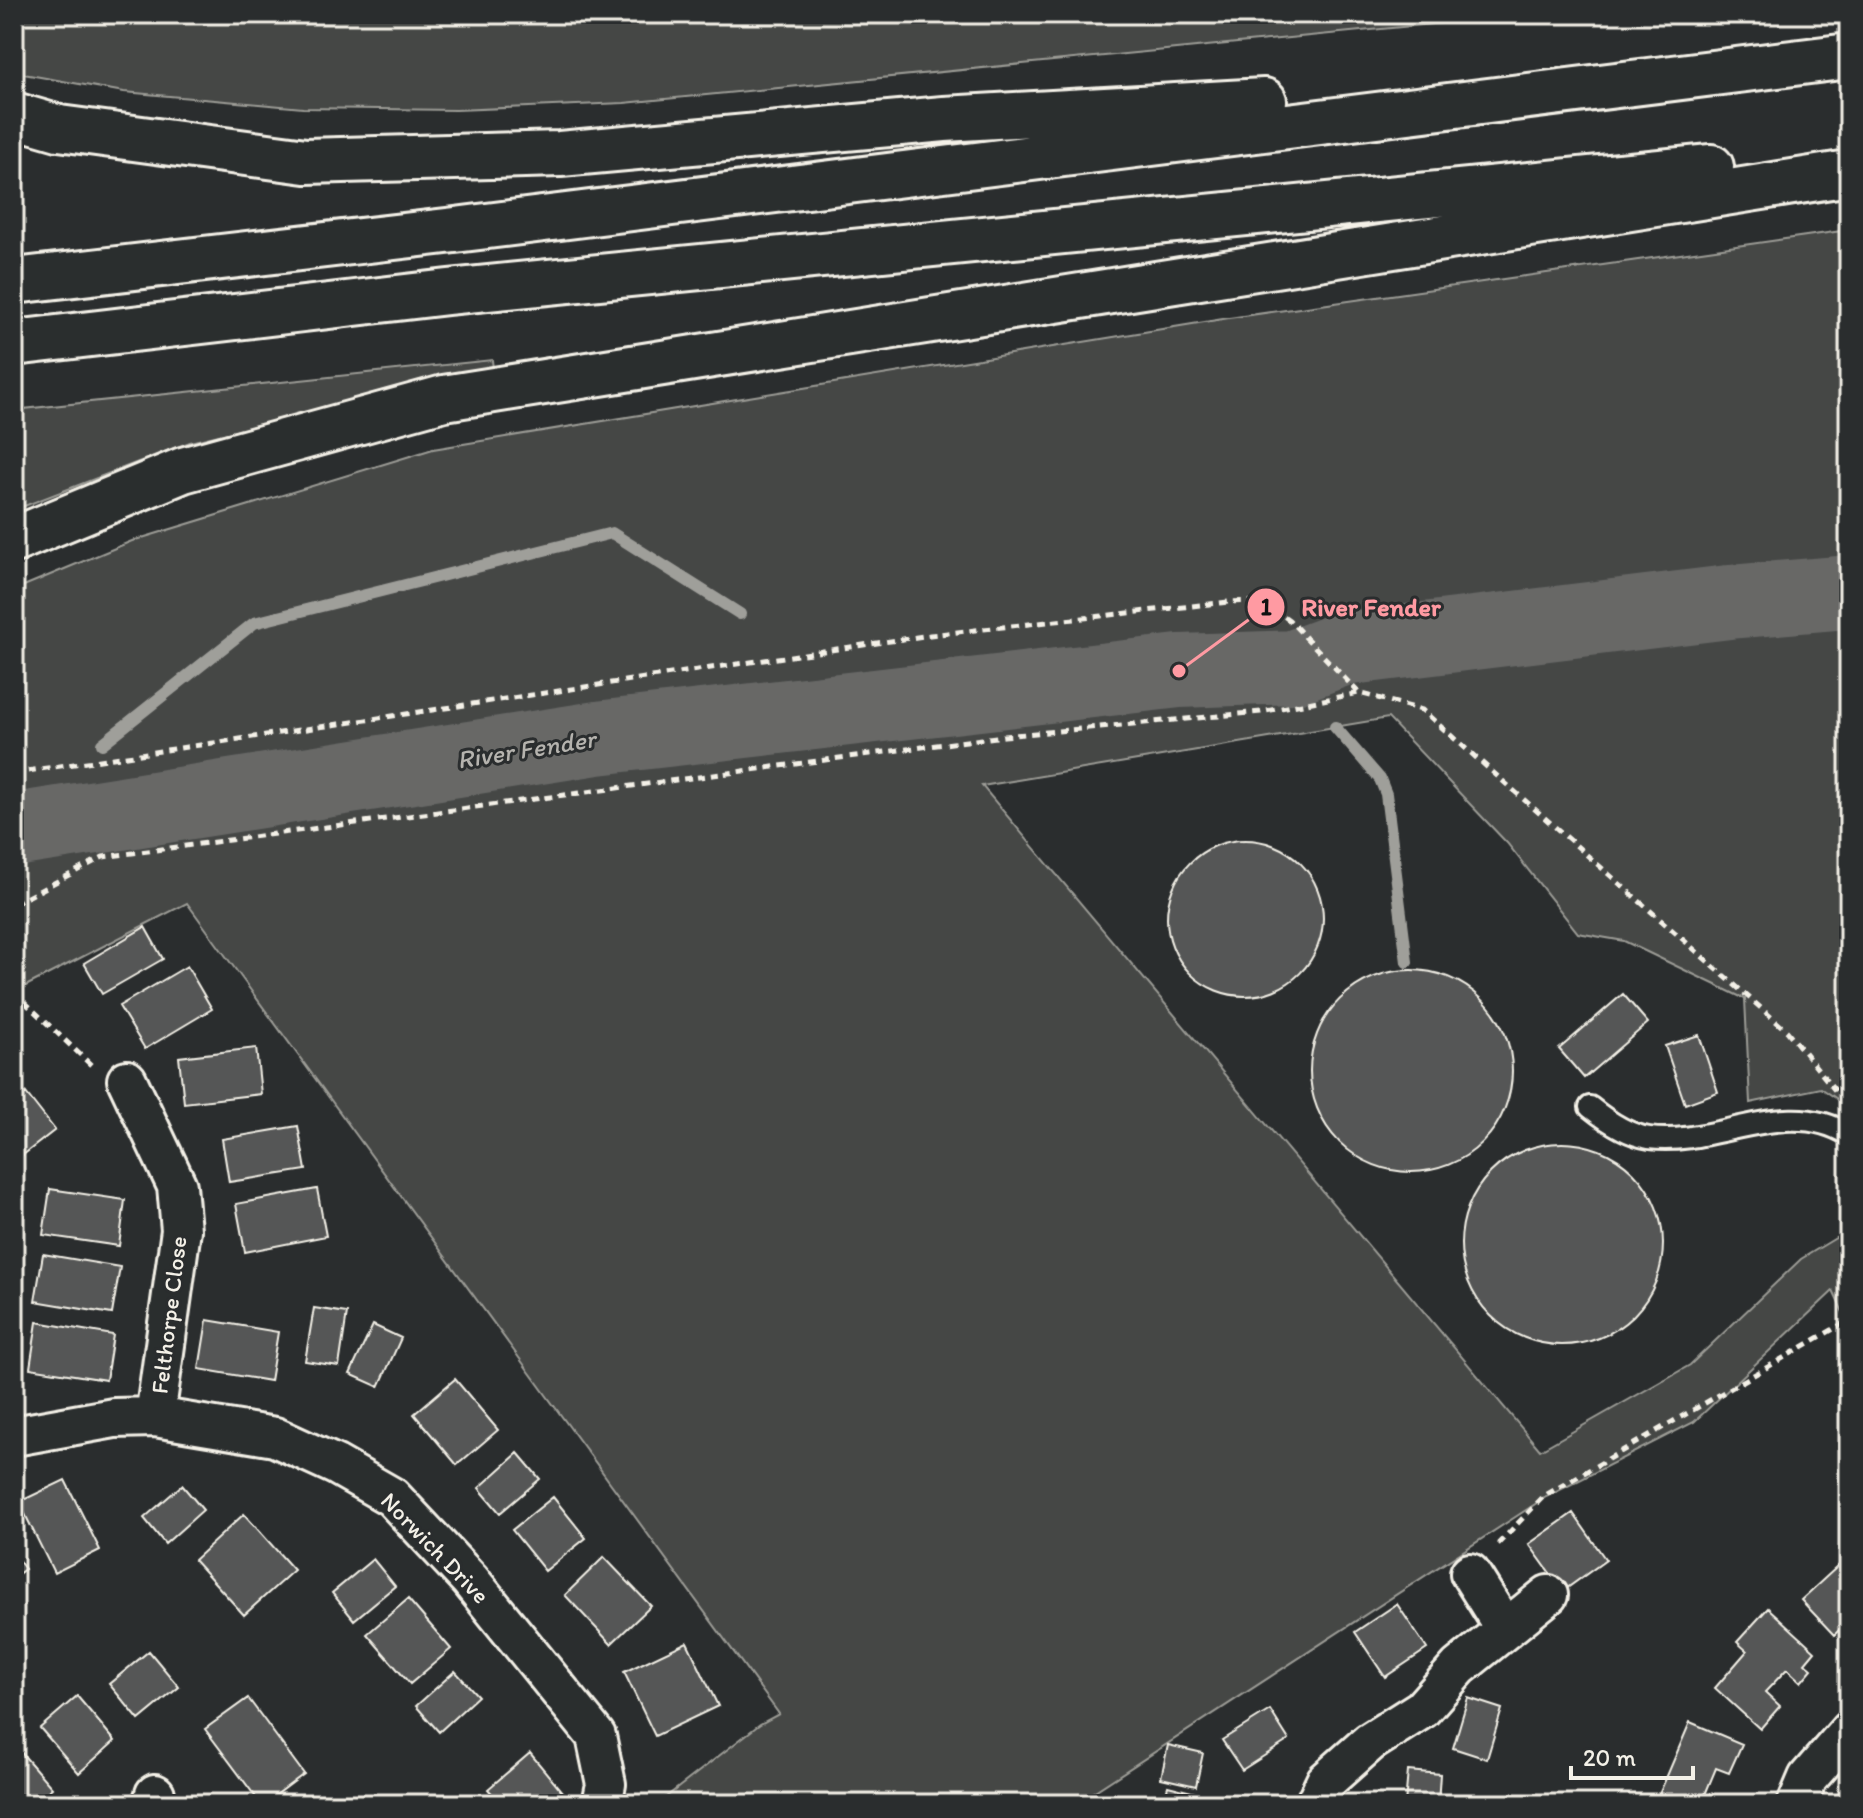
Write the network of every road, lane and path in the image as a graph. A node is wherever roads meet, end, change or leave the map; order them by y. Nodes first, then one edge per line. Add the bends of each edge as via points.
1 (1849, 56) edge
2 (1653, 79) junction
3 (14, 115) edge
4 (1849, 154) edge
5 (1849, 173) edge
6 (14, 281) edge
7 (14, 343) edge
8 (14, 540) edge
9 (1359, 693) junction
10 (14, 773) edge
11 (14, 904) edge
12 (14, 992) edge
13 (127, 1080) joint
14 (1590, 1107) dead end
15 (1843, 1131) edge
16 (1849, 1320) edge
17 (155, 1417) junction
18 (14, 1436) edge
19 (1470, 1573) joint
20 (1548, 1595) dead end
21 (1505, 1629) junction
22 (1849, 1731) edge
23 (602, 1804) edge
24 (1315, 1804) edge
25 (1797, 1804) edge

1 - 2 highway
2 - 3 highway via 944,119 560,154 306,161 59,128
2 - 6 highway
4 - 7 highway via 448,292
5 - 8 highway via 444,398 183,470
9 - 10 path via 1264,601 1228,602 930,635
9 - 11 path via 1261,712 1004,736 103,857
9 - 15 path via 1422,710 1787,1031 1839,1094
12 - 13 path via 106,1079
13 - 17 street, Felthorpe Close via 177,1186 181,1230
14 - 15 lane via 1609,1122 1647,1138 1681,1139 1764,1121 1802,1121
16 - 19 path via 1544,1496
17 - 18 street, Norwich Drive via 114,1418
17 - 23 street, Norwich Drive via 275,1437 392,1497 470,1580 596,1736 606,1784
19 - 21 street
20 - 21 street
21 - 24 street via 1459,1667 1422,1709 1370,1742 1326,1781
22 - 25 street via 1808,1778

